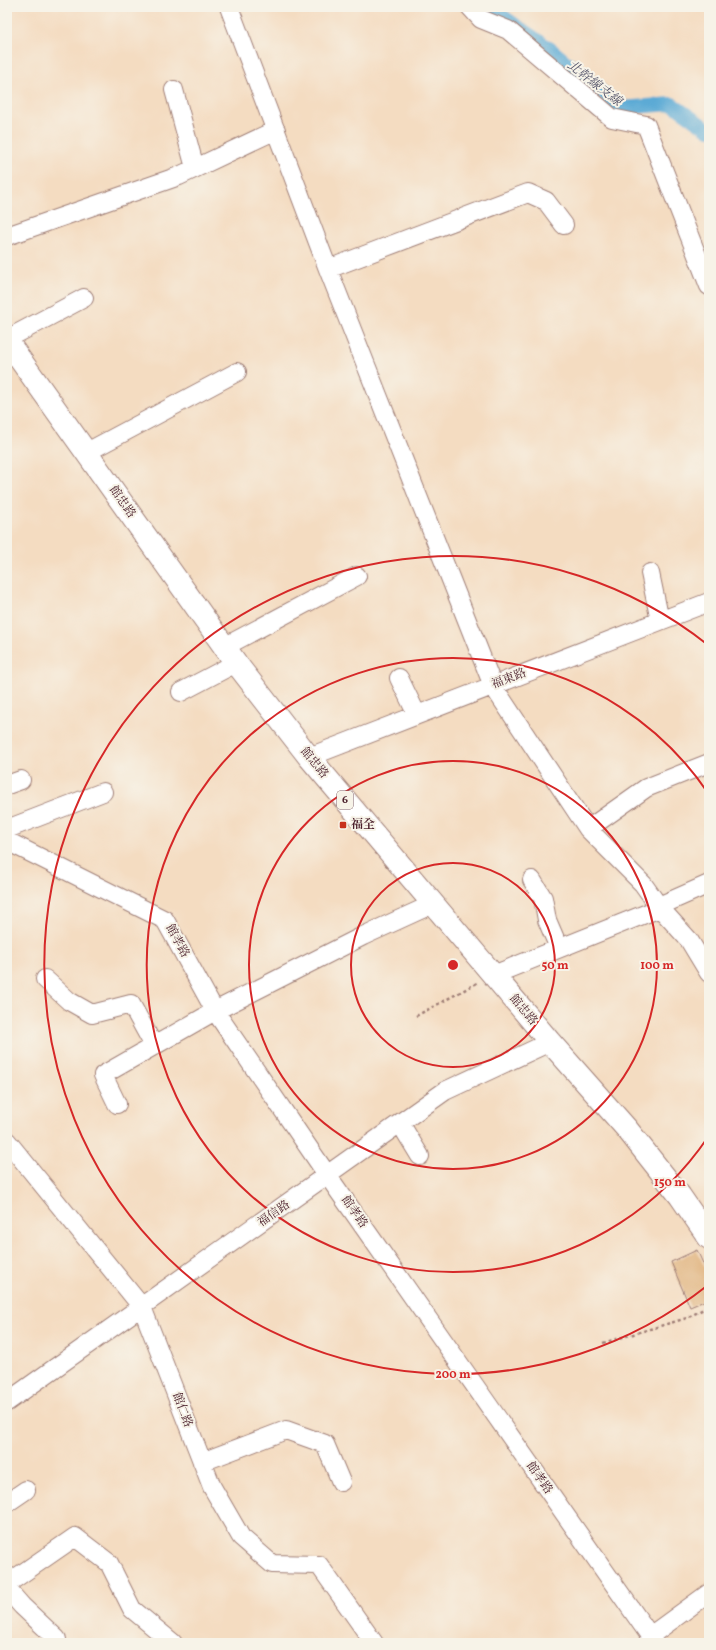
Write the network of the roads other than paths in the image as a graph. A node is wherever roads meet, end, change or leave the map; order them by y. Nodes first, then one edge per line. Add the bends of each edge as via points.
1 (229, 7) edge
2 (470, 7) edge
3 (174, 90) dead end
4 (276, 130) junction
5 (195, 168) junction
6 (564, 225) dead end
7 (7, 236) edge
8 (328, 269) junction
9 (709, 286) edge
10 (84, 298) dead end
11 (8, 342) edge
12 (237, 372) dead end
13 (86, 452) junction
14 (650, 573) dead end
15 (357, 576) dead end
16 (709, 602) edge
17 (660, 621) junction
18 (230, 655) junction
19 (399, 678) dead end
20 (493, 686) junction
21 (182, 692) dead end
22 (417, 715) junction
23 (309, 758) junction
24 (709, 763) edge
25 (103, 792) dead end
26 (7, 829) edge
27 (588, 829) junction
28 (7, 841) edge
29 (532, 880) dead end
30 (709, 884) edge
31 (433, 904) junction
32 (659, 907) junction
33 (559, 948) junction
34 (709, 973) edge
35 (493, 975) junction
36 (45, 979) dead end
37 (215, 1011) junction
38 (550, 1042) junction
39 (154, 1046) junction
40 (116, 1104) dead end
41 (400, 1123) junction
42 (7, 1141) edge
43 (420, 1156) dead end
44 (328, 1176) junction
45 (709, 1238) edge
46 (142, 1307) junction
47 (7, 1402) edge
48 (202, 1462) junction
49 (341, 1482) dead end
50 (26, 1490) dead end
51 (7, 1503) edge
52 (7, 1584) edge
53 (7, 1589) edge
54 (709, 1593) edge
55 (57, 1639) dead end
56 (652, 1639) edge
57 (173, 1643) edge
58 (374, 1643) edge

1 - 4 street
2 - 9 street via 481,19 508,30 612,118 646,125
3 - 5 street
4 - 5 street
4 - 8 street
5 - 7 street via 179,176
6 - 8 street via 546,201 528,193
8 - 20 street
10 - 11 street
11 - 13 main road, 館忠路 / 6
12 - 13 street
13 - 18 main road, 館忠路 / 6
14 - 17 street
15 - 18 street
16 - 17 street, 福東路
17 - 20 street, 福東路
18 - 21 street
18 - 23 main road, 館忠路 / 6
19 - 22 street
20 - 22 street, 福東路
20 - 27 street
22 - 23 street, 福東路
23 - 31 main road, 館忠路 / 6
24 - 27 street via 646,788
25 - 26 street
27 - 32 street via 643,884
28 - 37 street, 館孝路 via 165,920
29 - 33 street via 543,898 547,920
30 - 32 street
31 - 35 main road, 館忠路 / 6
31 - 37 street via 363,936
32 - 33 street
32 - 34 street via 689,940
33 - 35 street
35 - 38 main road, 館忠路 / 6
36 - 39 street via 69,1001 92,1014 131,1004
37 - 39 street
37 - 44 street, 館孝路
38 - 41 street, 福信路 via 444,1091
38 - 45 main road, 館忠路 / 6 via 627,1129 680,1196
39 - 40 street via 103,1075
41 - 43 street
41 - 44 street, 福信路
42 - 46 street, 館仁路
44 - 46 street, 福信路
44 - 56 street, 館孝路
46 - 47 street, 福信路
46 - 48 street, 館仁路
48 - 49 street via 286,1430 326,1444
48 - 58 street, 館仁路 via 212,1487 241,1537 272,1564 319,1565
50 - 51 street
52 - 57 street via 75,1537 109,1563 132,1609
53 - 55 street
54 - 56 street

